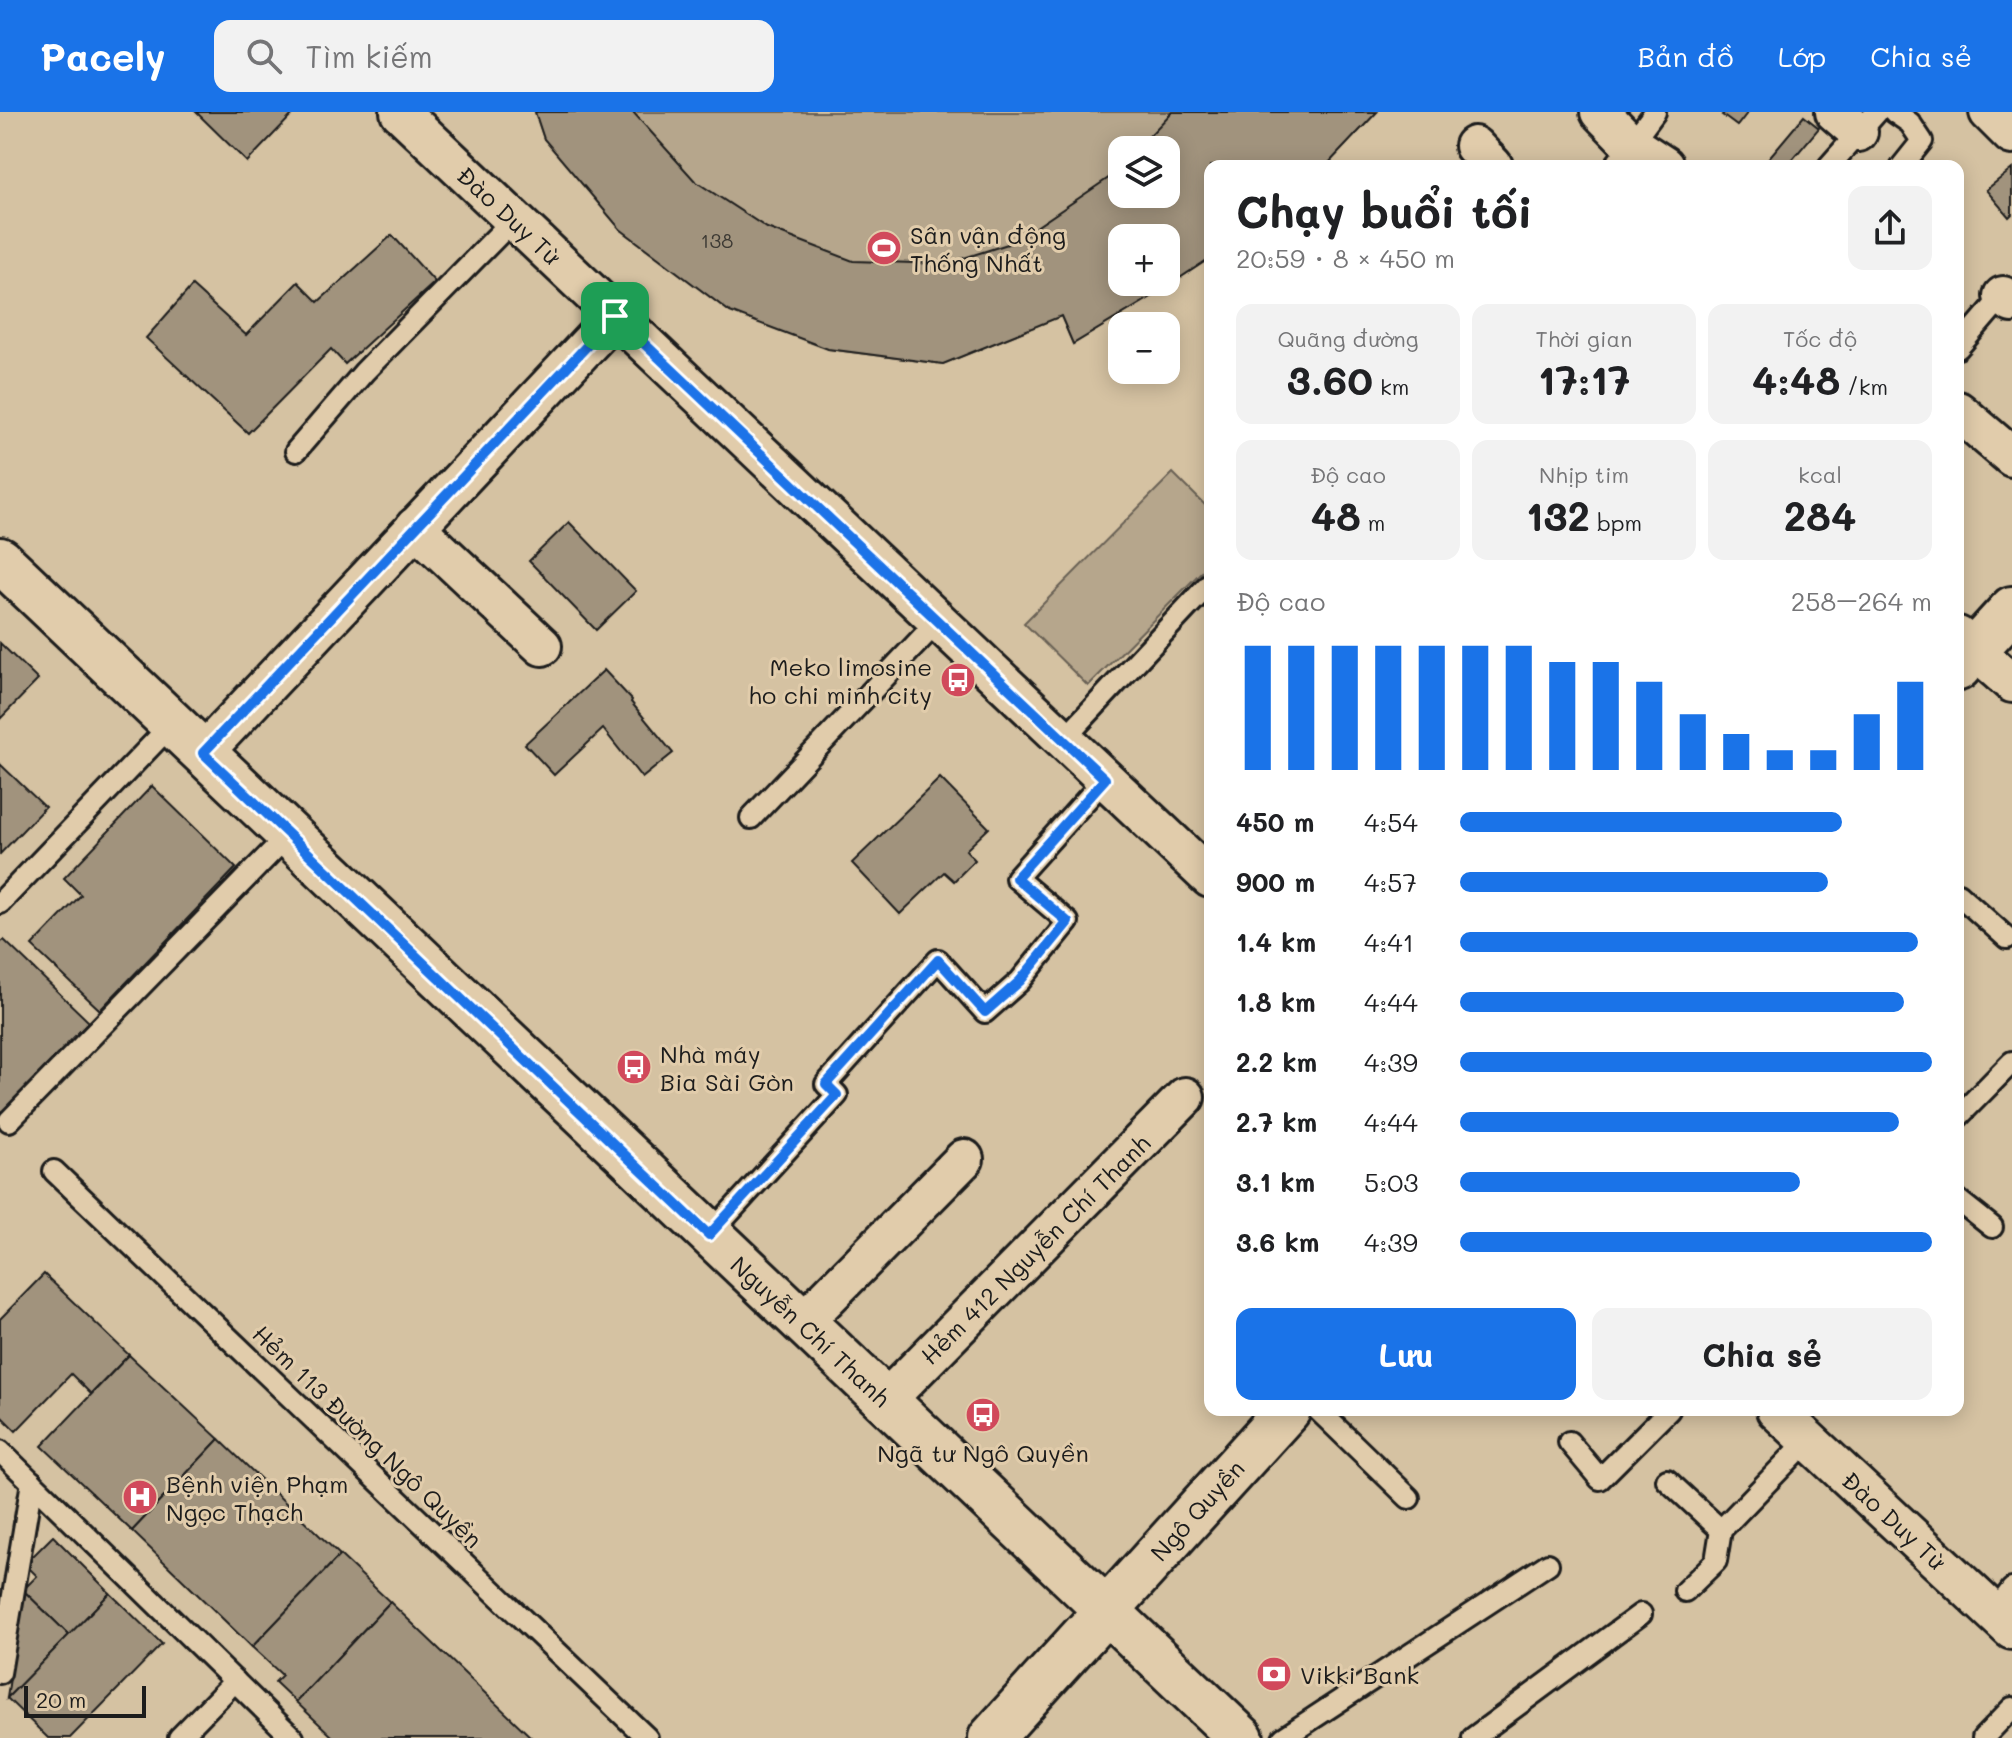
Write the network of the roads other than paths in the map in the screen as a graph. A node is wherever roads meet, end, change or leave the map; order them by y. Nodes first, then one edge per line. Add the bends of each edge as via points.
1 (400, 112) edge
2 (1600, 112) edge
3 (1655, 112) edge
4 (1989, 112) edge
5 (1907, 116) edge
6 (1857, 119) edge
7 (2012, 135) edge
8 (1624, 156) edge
9 (1833, 160) edge
10 (1907, 160) edge
11 (514, 219) junction
12 (2009, 294) edge
13 (615, 316) junction
14 (1964, 342) edge
15 (1964, 416) edge
16 (296, 451) dead end
17 (2012, 457) edge
18 (415, 527) junction
19 (0, 560) edge
20 (1204, 589) edge
21 (2012, 609) edge
22 (938, 621) junction
23 (542, 646) dead end
24 (1964, 651) edge
25 (2012, 683) edge
26 (172, 724) junction
27 (1064, 739) junction
28 (203, 753) junction
29 (1105, 779) junction
30 (751, 818) dead end
31 (288, 835) junction
32 (1204, 872) edge
33 (1964, 899) edge
34 (0, 903) edge
35 (2007, 938) dead end
36 (2011, 1063) edge
37 (1185, 1097) dead end
38 (1964, 1111) edge
39 (9, 1121) dead end
40 (964, 1159) dead end
41 (54, 1171) dead end
42 (1964, 1205) edge
43 (1992, 1227) dead end
44 (709, 1235) junction
45 (802, 1323) junction
46 (885, 1401) junction
47 (1283, 1416) edge
48 (1324, 1416) edge
49 (1663, 1416) edge
50 (1782, 1416) edge
51 (1808, 1440) junction
52 (1569, 1442) dead end
53 (0, 1451) edge
54 (1667, 1480) dead end
55 (32, 1482) junction
56 (1409, 1498) dead end
57 (1721, 1530) junction
58 (1548, 1564) dead end
59 (1685, 1591) dead end
60 (1106, 1611) junction
61 (2006, 1611) edge
62 (1641, 1614) dead end
63 (0, 1673) edge
64 (235, 1681) junction
65 (2012, 1708) edge
66 (179, 1738) edge
67 (293, 1738) edge
68 (647, 1738) edge
69 (991, 1738) edge
70 (1241, 1738) edge
71 (1283, 1738) edge
72 (1473, 1738) edge
73 (1983, 1738) edge

1 - 11 street, Đào Duy Từ
2 - 8 street
3 - 8 lane
4 - 7 street
5 - 10 lane via 1922,141
6 - 9 lane
11 - 13 street, Đào Duy Từ
11 - 16 lane via 364,372
12 - 14 lane
13 - 18 street
13 - 22 street, Đào Duy Từ
15 - 17 street
18 - 23 street
18 - 28 street
19 - 26 main road, Nguyễn Chí Thanh
20 - 27 lane
21 - 24 main road
22 - 27 street, Đào Duy Từ
22 - 30 lane
24 - 25 street
26 - 28 main road, Nguyễn Chí Thanh
26 - 34 lane
27 - 29 street, Đào Duy Từ
28 - 31 main road, Nguyễn Chí Thanh
29 - 32 street, Đào Duy Từ
29 - 44 lane via 1016,878 1068,922 1020,981 985,1012 938,960 826,1084 837,1095
31 - 39 lane
31 - 44 main road, Nguyễn Chí Thanh
33 - 35 lane
36 - 38 lane
37 - 46 street, Hẻm 412 Nguyễn Chí Thanh
40 - 45 street
41 - 68 lane, Hẻm 113 Đường Ngô Quyền
42 - 43 lane
44 - 45 main road, Nguyễn Chí Thanh
45 - 46 main road, Nguyễn Chí Thanh
46 - 60 main road, Nguyễn Chí Thanh
47 - 60 main road, Ngô Quyền
48 - 56 lane
49 - 52 lane via 1600,1479
50 - 51 street, Đào Duy Từ
51 - 57 lane
51 - 61 street, Đào Duy Từ
53 - 55 lane
54 - 57 lane
55 - 63 lane
55 - 64 lane
57 - 59 lane via 1716,1561
58 - 71 lane
60 - 69 main road, Ngô Quyền
60 - 70 main road, Nguyễn Chí Thanh
62 - 72 lane
64 - 66 lane
64 - 67 lane
65 - 73 lane

